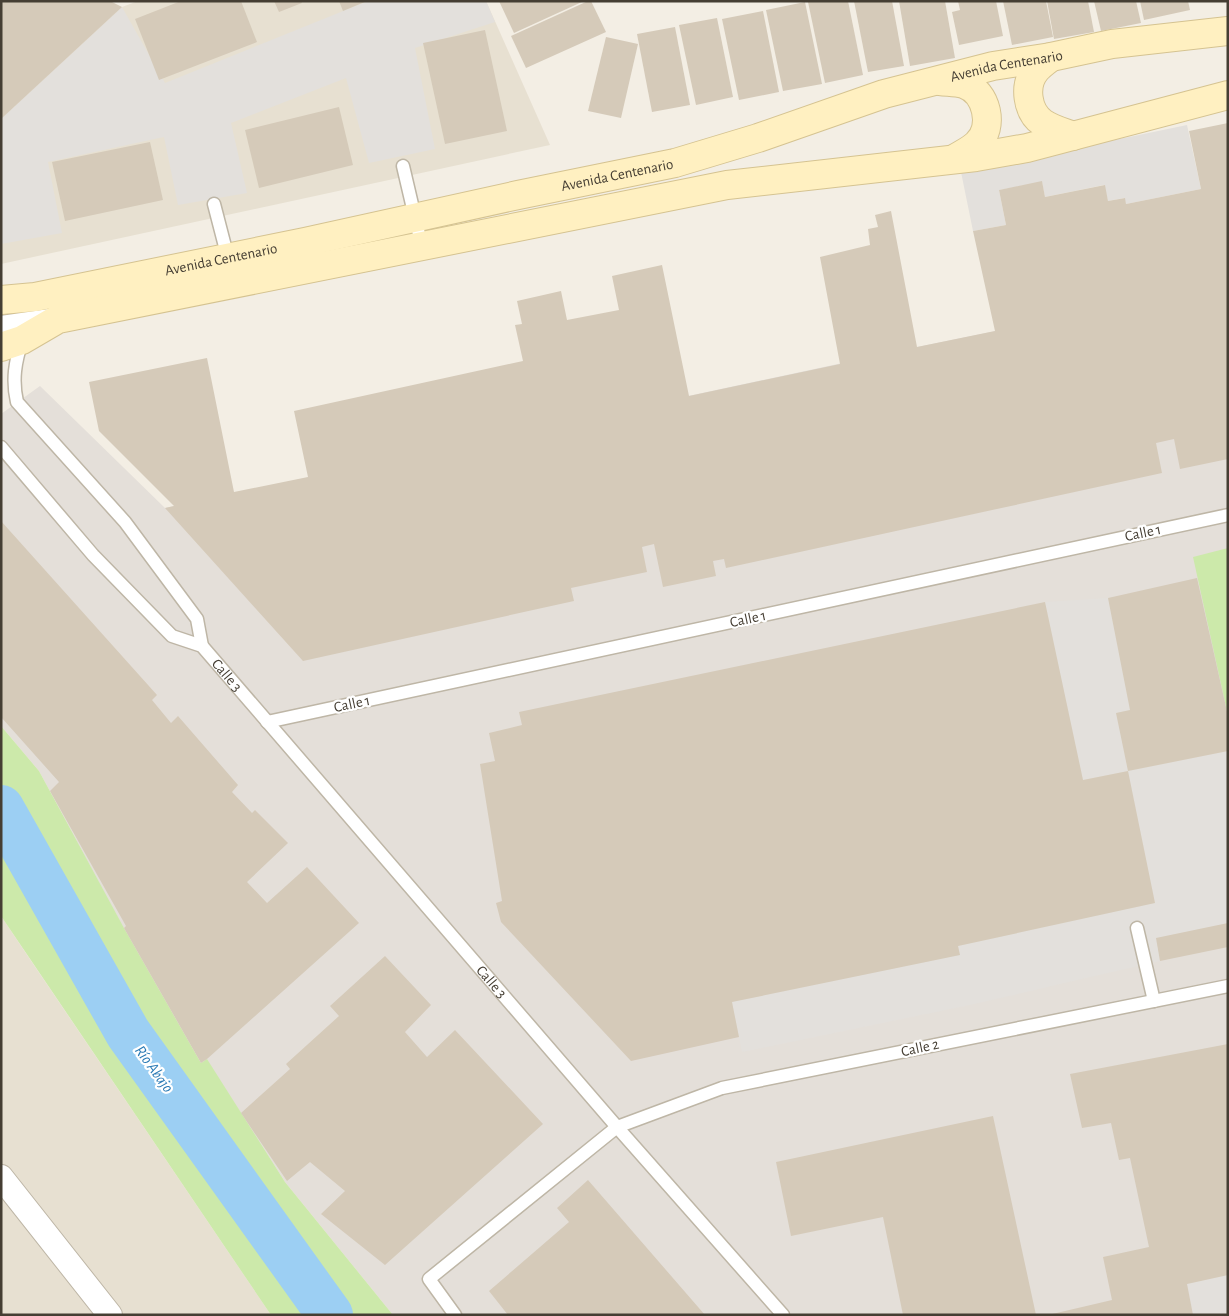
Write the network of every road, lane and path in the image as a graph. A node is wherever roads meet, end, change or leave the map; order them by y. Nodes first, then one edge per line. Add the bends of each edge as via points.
1 (1228, 31) edge
2 (1051, 57) junction
3 (937, 80) junction
4 (1228, 95) edge
5 (1073, 136) junction
6 (954, 159) junction
7 (404, 166) dead end
8 (214, 204) dead end
9 (415, 218) junction
10 (422, 247) junction
11 (228, 258) junction
12 (1, 300) edge
13 (8, 338) edge
14 (1, 447) edge
15 (1228, 515) edge
16 (202, 646) junction
17 (267, 722) junction
18 (1137, 928) dead end
19 (1228, 986) edge
20 (1154, 1001) junction
21 (617, 1128) junction
22 (1, 1177) edge
23 (110, 1315) edge
24 (455, 1315) edge
25 (783, 1315) edge

1 - 2 main road, Avenida Centenario via 1112,44
2 - 3 main road, Avenida Centenario via 993,66
2 - 5 main road via 1031,77 1028,89 1031,109 1044,124
3 - 6 main road via 965,84 985,106 986,129 978,143
3 - 9 main road, Avenida Centenario via 884,94 676,163
4 - 5 main road, Avenida Centenario
5 - 6 main road, Avenida Centenario via 1027,148
6 - 10 main road, Avenida Centenario via 727,185
7 - 9 lane
8 - 11 lane
9 - 10 lane
9 - 11 main road, Avenida Centenario
10 - 13 main road, Avenida Centenario via 58,320
11 - 12 main road, Avenida Centenario via 35,298
13 - 16 lane, Calle 3 via 16,358 14,387 17,402 125,522 197,619
14 - 16 lane, Calle 3 via 93,555 172,636
15 - 17 lane, Calle 1
16 - 17 lane, Calle 3
17 - 21 lane, Calle 3
18 - 20 lane
19 - 20 lane, Calle 2
20 - 21 lane, Calle 2 via 722,1088
21 - 24 lane, Calle 2 via 429,1279
21 - 25 lane, Calle 3
22 - 23 street

